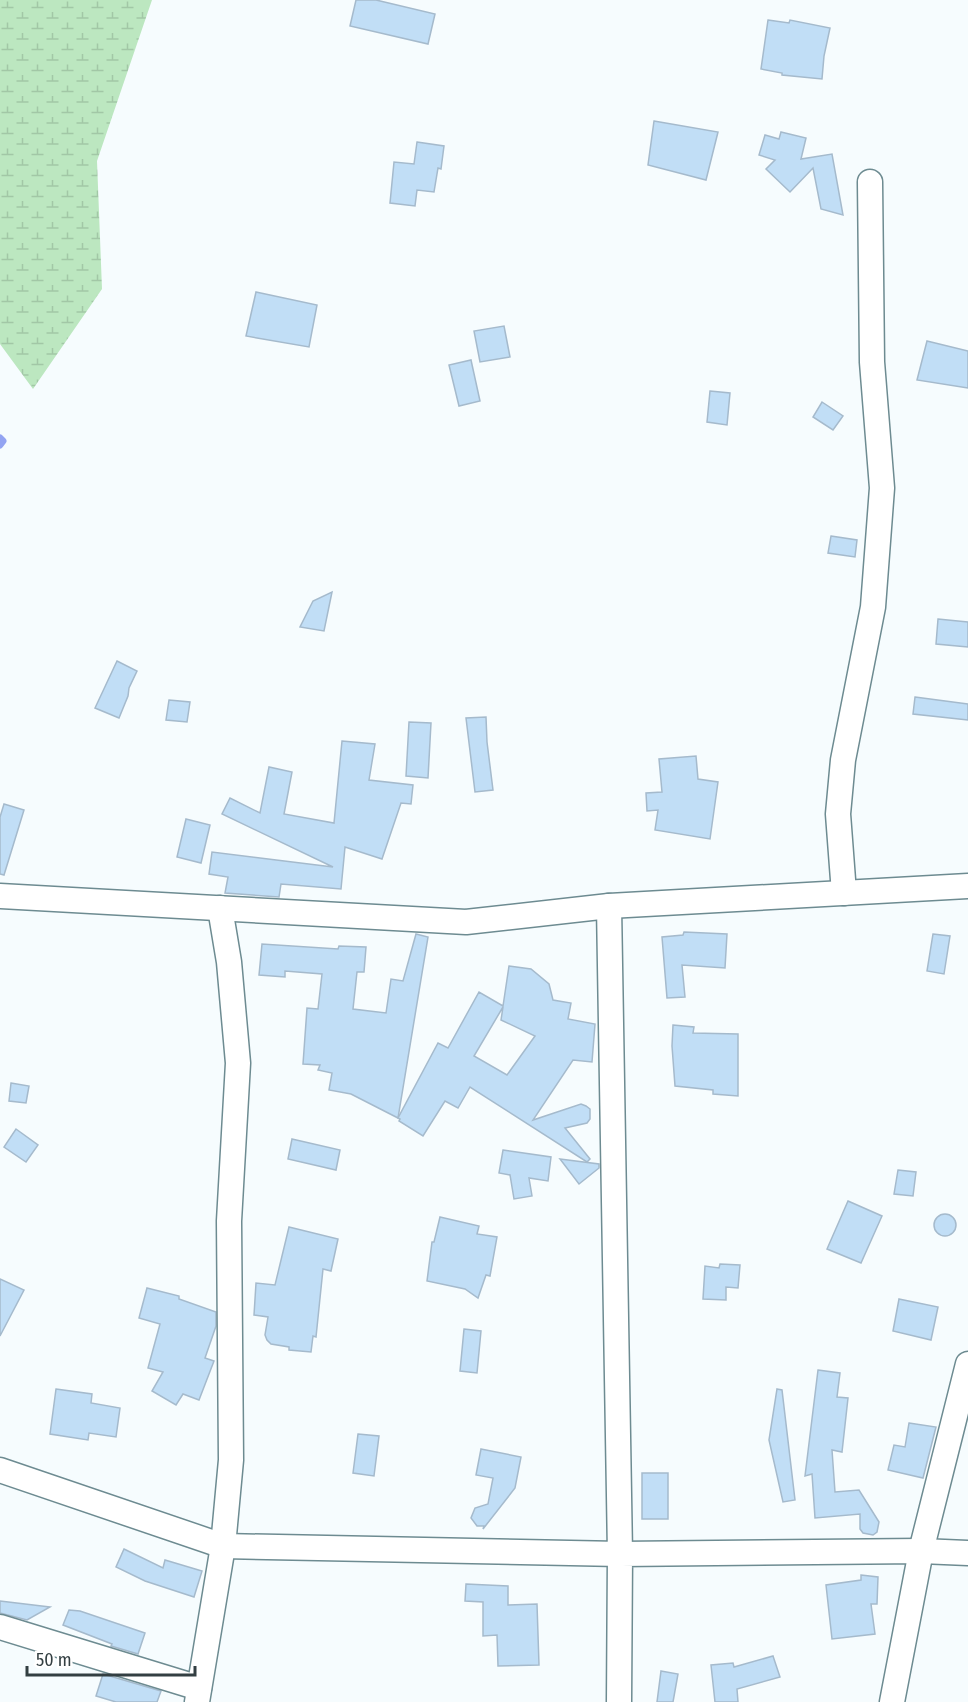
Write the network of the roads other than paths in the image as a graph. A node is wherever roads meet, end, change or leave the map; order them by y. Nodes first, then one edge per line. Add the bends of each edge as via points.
1 (870, 182) dead end
2 (968, 886) edge
3 (844, 893) junction
4 (0, 896) edge
5 (609, 906) junction
6 (220, 908) junction
7 (968, 1364) edge
8 (0, 1470) edge
9 (223, 1546) junction
10 (921, 1551) junction
11 (968, 1553) edge
12 (620, 1554) junction
13 (0, 1627) edge
14 (198, 1695) edge
15 (619, 1702) edge
16 (892, 1702) edge

1 - 3 street via 872,362 882,488 873,607 843,760 838,814
2 - 3 street
3 - 5 street
4 - 6 street
5 - 6 street via 466,922
5 - 12 street
6 - 9 street via 238,1063 229,1221 231,1460
7 - 10 street
8 - 9 street
9 - 12 street
9 - 14 street
10 - 11 street
10 - 12 street
10 - 16 street
12 - 15 street
13 - 14 street

